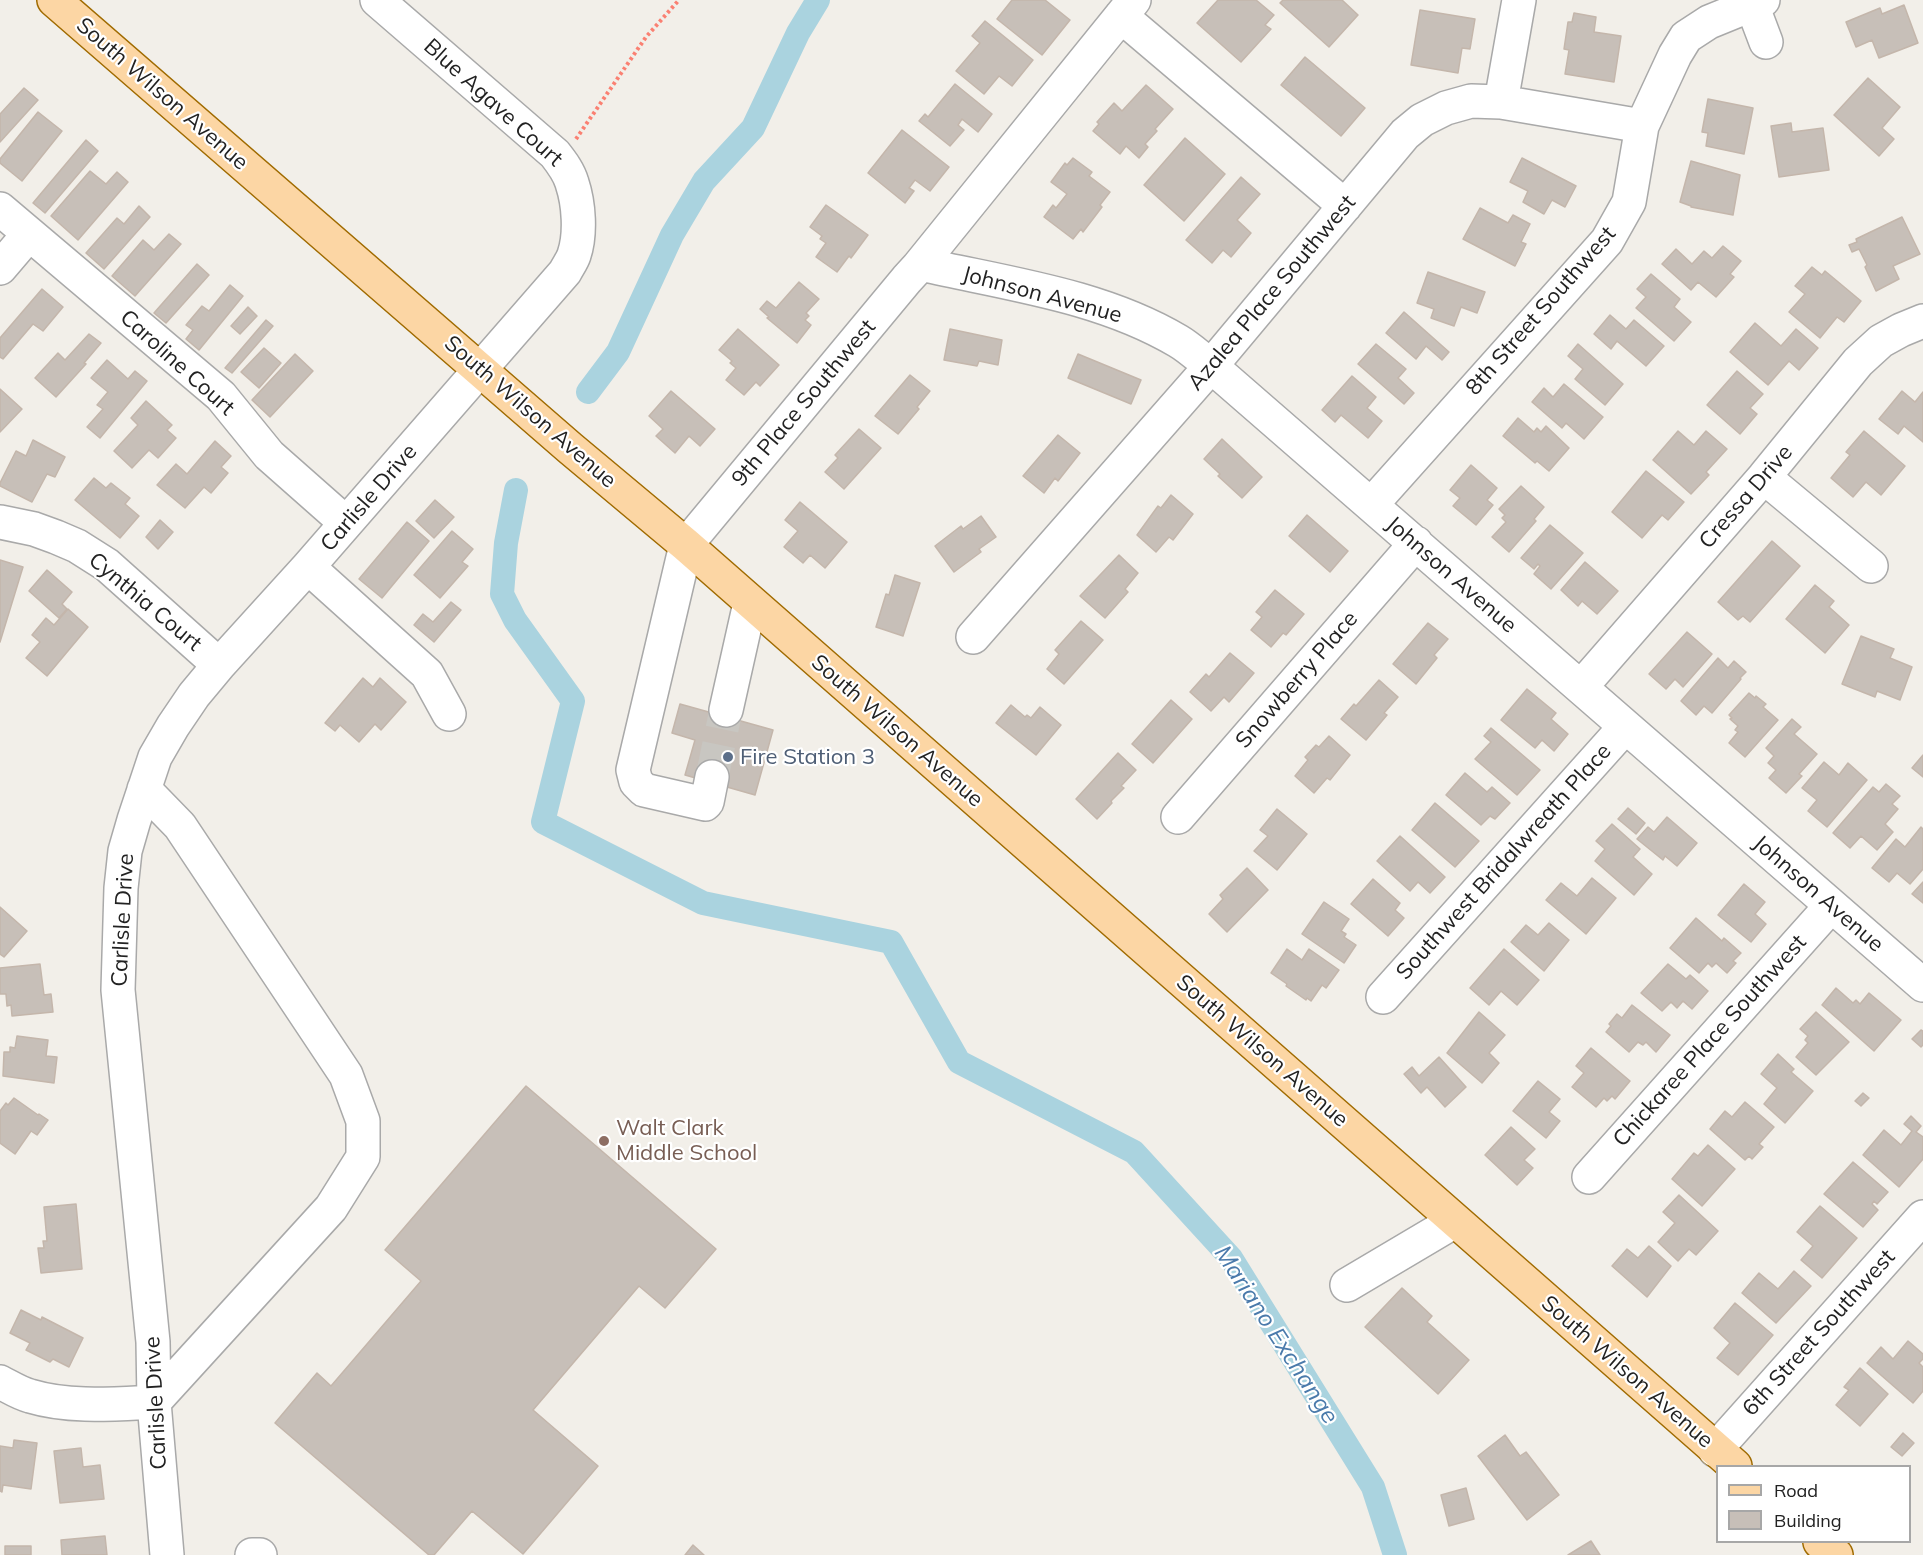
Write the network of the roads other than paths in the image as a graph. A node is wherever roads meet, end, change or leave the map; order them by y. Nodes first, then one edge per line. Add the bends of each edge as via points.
1 (54, 0) edge
2 (377, 0) edge
3 (1518, 0) edge
4 (1757, 2) edge
5 (1128, 8) edge
6 (1766, 42) dead end
7 (1501, 102) junction
8 (1642, 126) junction
9 (1345, 206) junction
10 (0, 209) edge
11 (29, 234) junction
12 (921, 266) junction
13 (0, 268) edge
14 (1923, 321) edge
15 (1210, 366) junction
16 (480, 369) junction
17 (1764, 477) junction
18 (1371, 505) junction
19 (0, 522) edge
20 (346, 523) junction
21 (1416, 543) junction
22 (686, 545) junction
23 (1871, 566) dead end
24 (308, 567) junction
25 (750, 603) junction
26 (973, 637) dead end
27 (219, 665) junction
28 (1581, 687) junction
29 (726, 710) tunnel mouth
30 (449, 714) dead end
31 (1625, 727) junction
32 (712, 777) tunnel mouth
33 (144, 789) junction
34 (1178, 817) dead end
35 (1831, 906) junction
36 (1923, 985) edge
37 (1383, 997) dead end
38 (1589, 1177) dead end
39 (1923, 1217) edge
40 (1455, 1221) junction
41 (1347, 1286) dead end
42 (0, 1382) edge
43 (154, 1402) junction
44 (1725, 1458) edge
45 (1821, 1543) edge
46 (167, 1555) edge
47 (252, 1555) edge
48 (260, 1555) edge
49 (1836, 1555) edge

1 - 16 main road, South Wilson Avenue
2 - 16 street, Blue Agave Court via 540,141 561,162 572,183 578,213 574,255 565,272
3 - 7 street
4 - 6 street
4 - 8 street, 8th Street Southwest via 1686,36
5 - 9 street
5 - 12 street, 9th Place Southwest
7 - 8 street, Azalea Place Southwest
7 - 9 street, Azalea Place Southwest via 1471,101 1422,120 1405,134
8 - 18 street, 8th Street Southwest via 1629,202 1607,241
9 - 15 street, Azalea Place Southwest
10 - 11 street, Caroline Court
11 - 13 street
11 - 20 street, Caroline Court via 221,396 269,455
12 - 15 street, Johnson Avenue via 1103,307 1179,342
12 - 22 street, 9th Place Southwest
14 - 17 street, Cressa Drive via 1881,341 1858,363
15 - 18 street, Johnson Avenue
15 - 26 street, Azalea Place Southwest
16 - 20 street, Carlisle Drive
16 - 22 main road, South Wilson Avenue
17 - 23 street
17 - 28 street, Cressa Drive
18 - 21 street, Johnson Avenue
19 - 27 street, Cynthia Court via 56,537 107,565
20 - 24 street, Carlisle Drive
21 - 28 street, Johnson Avenue
21 - 34 street, Snowberry Place
22 - 25 main road, South Wilson Avenue
22 - 32 street via 633,770 636,782 644,790 705,804
24 - 27 street, Carlisle Drive
24 - 30 street via 427,674
25 - 29 street
25 - 40 main road, South Wilson Avenue
27 - 33 street, Carlisle Drive via 173,726 155,757
28 - 31 street, Johnson Avenue
31 - 35 street, Johnson Avenue
31 - 37 street, Southwest Bridalwreath Place
33 - 43 street, Carlisle Drive via 125,850 118,990 153,1342
33 - 43 street via 180,826 346,1075 363,1121 363,1157 331,1208
35 - 36 street, Johnson Avenue
35 - 38 street, Chickaree Place Southwest
39 - 44 street, 6th Street Southwest
40 - 41 street
40 - 44 main road, South Wilson Avenue
42 - 43 street via 29,1396 55,1401
43 - 46 street, Carlisle Drive
45 - 49 main road
47 - 48 street

